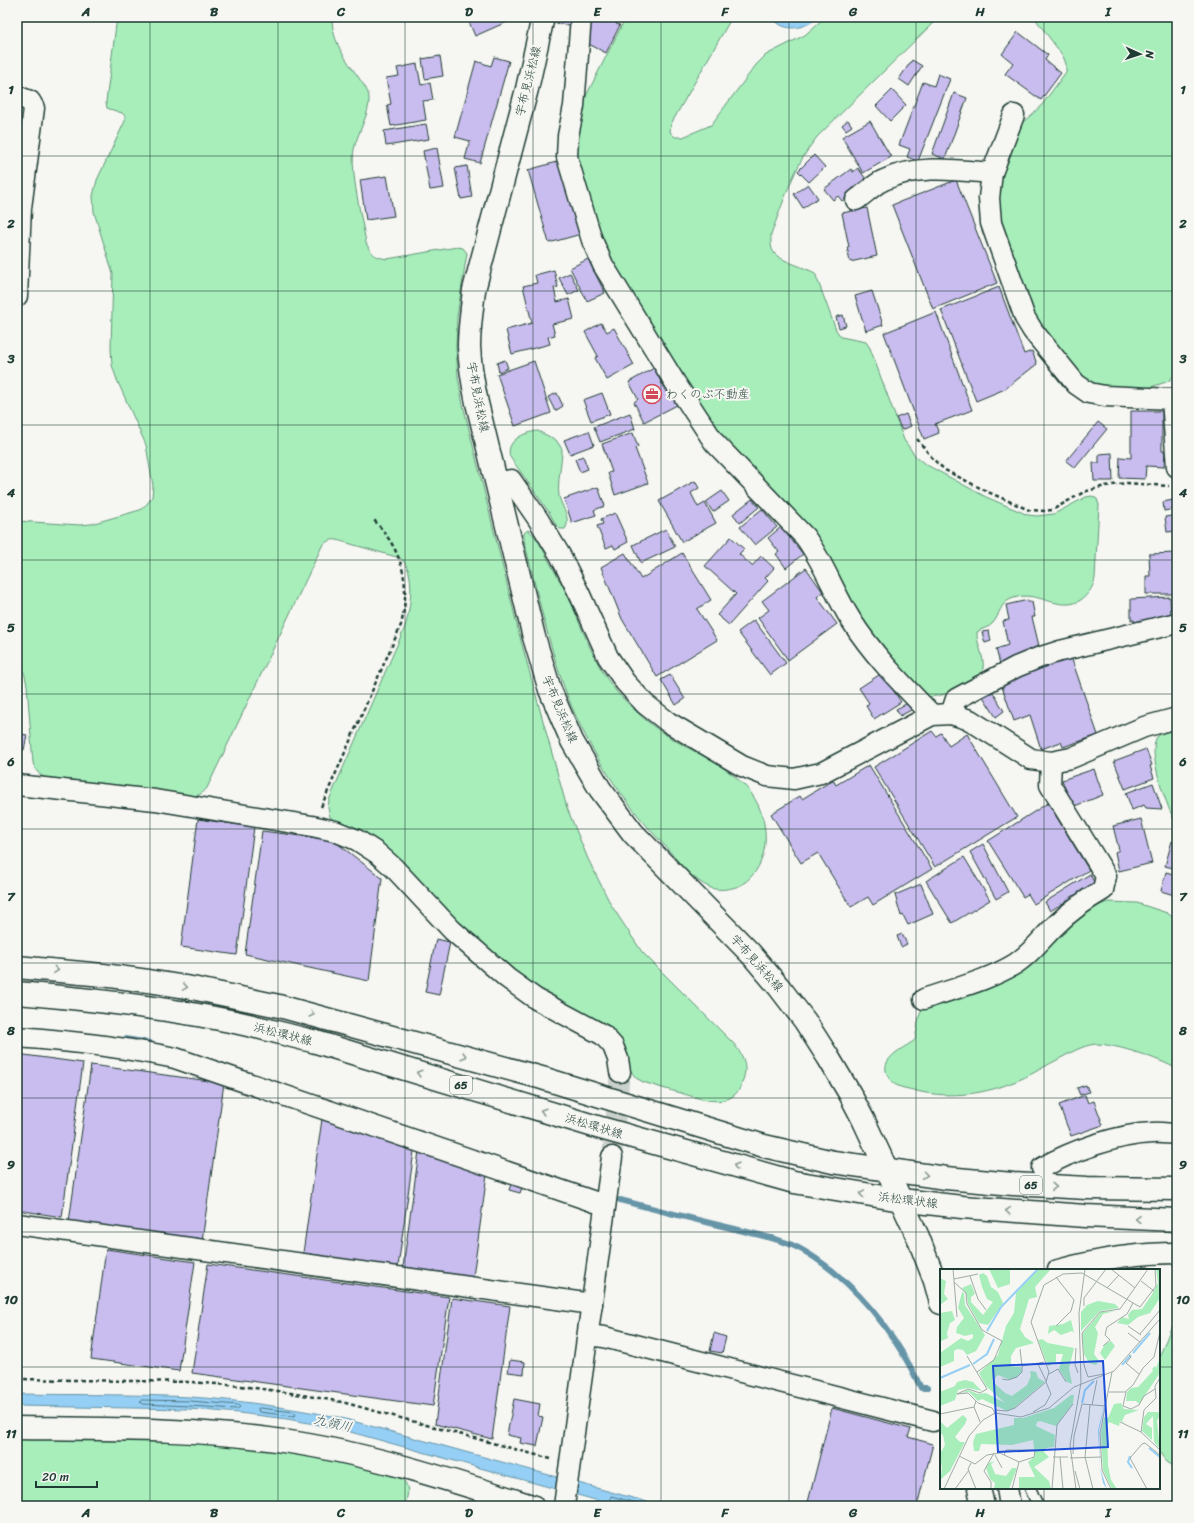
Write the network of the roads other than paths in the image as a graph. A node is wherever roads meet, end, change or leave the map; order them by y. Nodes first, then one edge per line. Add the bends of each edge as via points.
1 (543, 17) edge
2 (581, 17) edge
3 (17, 96) edge
4 (1014, 115) dead end
5 (992, 173) junction
6 (856, 200) dead end
7 (17, 296) edge
8 (1175, 395) edge
9 (1177, 467) edge
10 (496, 483) junction
11 (1177, 623) edge
12 (951, 714) junction
13 (932, 715) junction
14 (1177, 718) edge
15 (1051, 762) junction
16 (17, 785) edge
17 (17, 967) edge
18 (17, 993) edge
19 (924, 999) dead end
20 (17, 1037) edge
21 (620, 1072) tunnel mouth
22 (1177, 1134) edge
23 (612, 1157) tunnel mouth
24 (1042, 1168) dead end
25 (886, 1169) junction
26 (1177, 1189) edge
27 (901, 1200) junction
28 (605, 1204) junction
29 (1177, 1220) edge
30 (17, 1224) edge
31 (1177, 1253) edge
32 (1062, 1269) edge
33 (940, 1299) edge
34 (592, 1304) junction
35 (588, 1335) junction
36 (933, 1421) dead end
37 (17, 1428) edge
38 (979, 1489) edge
39 (1007, 1489) edge
40 (1030, 1489) edge
41 (565, 1500) edge
42 (532, 1506) edge
43 (983, 1506) edge
44 (1010, 1506) edge
45 (1038, 1506) edge

1 - 10 main road, 宇布見浜松線 via 527,90 474,290 470,318 469,347 472,375
2 - 13 street via 567,157 592,240 603,265 714,442 805,537 857,629 903,685
3 - 7 street via 30,100 34,108 21,208
4 - 5 street
5 - 6 street via 922,170 883,180
5 - 8 street via 989,198 991,223 1019,304 1033,331 1076,384 1089,393 1105,396
8 - 9 street
10 - 13 street via 511,480 538,519 580,595 608,657 625,682 645,704 668,722 742,766 767,776 794,779 821,773
10 - 25 main road, 宇布見浜松線 via 534,637 550,690 572,741 600,789 634,833 750,954 804,1021 850,1094
11 - 12 street via 1060,651 1016,667 956,699
12 - 13 street
12 - 15 street via 970,720 1031,758
14 - 15 street via 1144,727 1071,758
15 - 19 street via 1050,785 1106,876 1103,890 1083,902 1015,964 986,978
16 - 21 street via 155,800 312,826 335,831 357,840 394,868 452,930 506,978 536,999 603,1035 618,1059
17 -> 25 main road, 65 via 148,981 279,1006 542,1078 764,1146 833,1162
27 -> 18 main road, 浜松環状線 / 65 via 809,1185 757,1172 597,1127 324,1044 266,1030 144,1006
20 - 28 street via 138,1050 175,1058
22 - 24 street via 1153,1132 1128,1135 1070,1154
23 - 28 street
25 -> 26 main road, 65 via 1013,1184
25 - 27 main road, 宇布見浜松線
29 -> 27 main road, 浜松環状線 / 65 via 1023,1213
27 - 33 main road, 宇布見浜松線 via 918,1237
28 - 34 street
30 - 34 street
31 - 32 street via 1118,1257
34 - 35 street
35 - 36 street
35 - 41 street
37 - 42 main road via 188,1431 284,1441 379,1460
38 - 43 main road
39 - 44 street
40 - 45 lane

